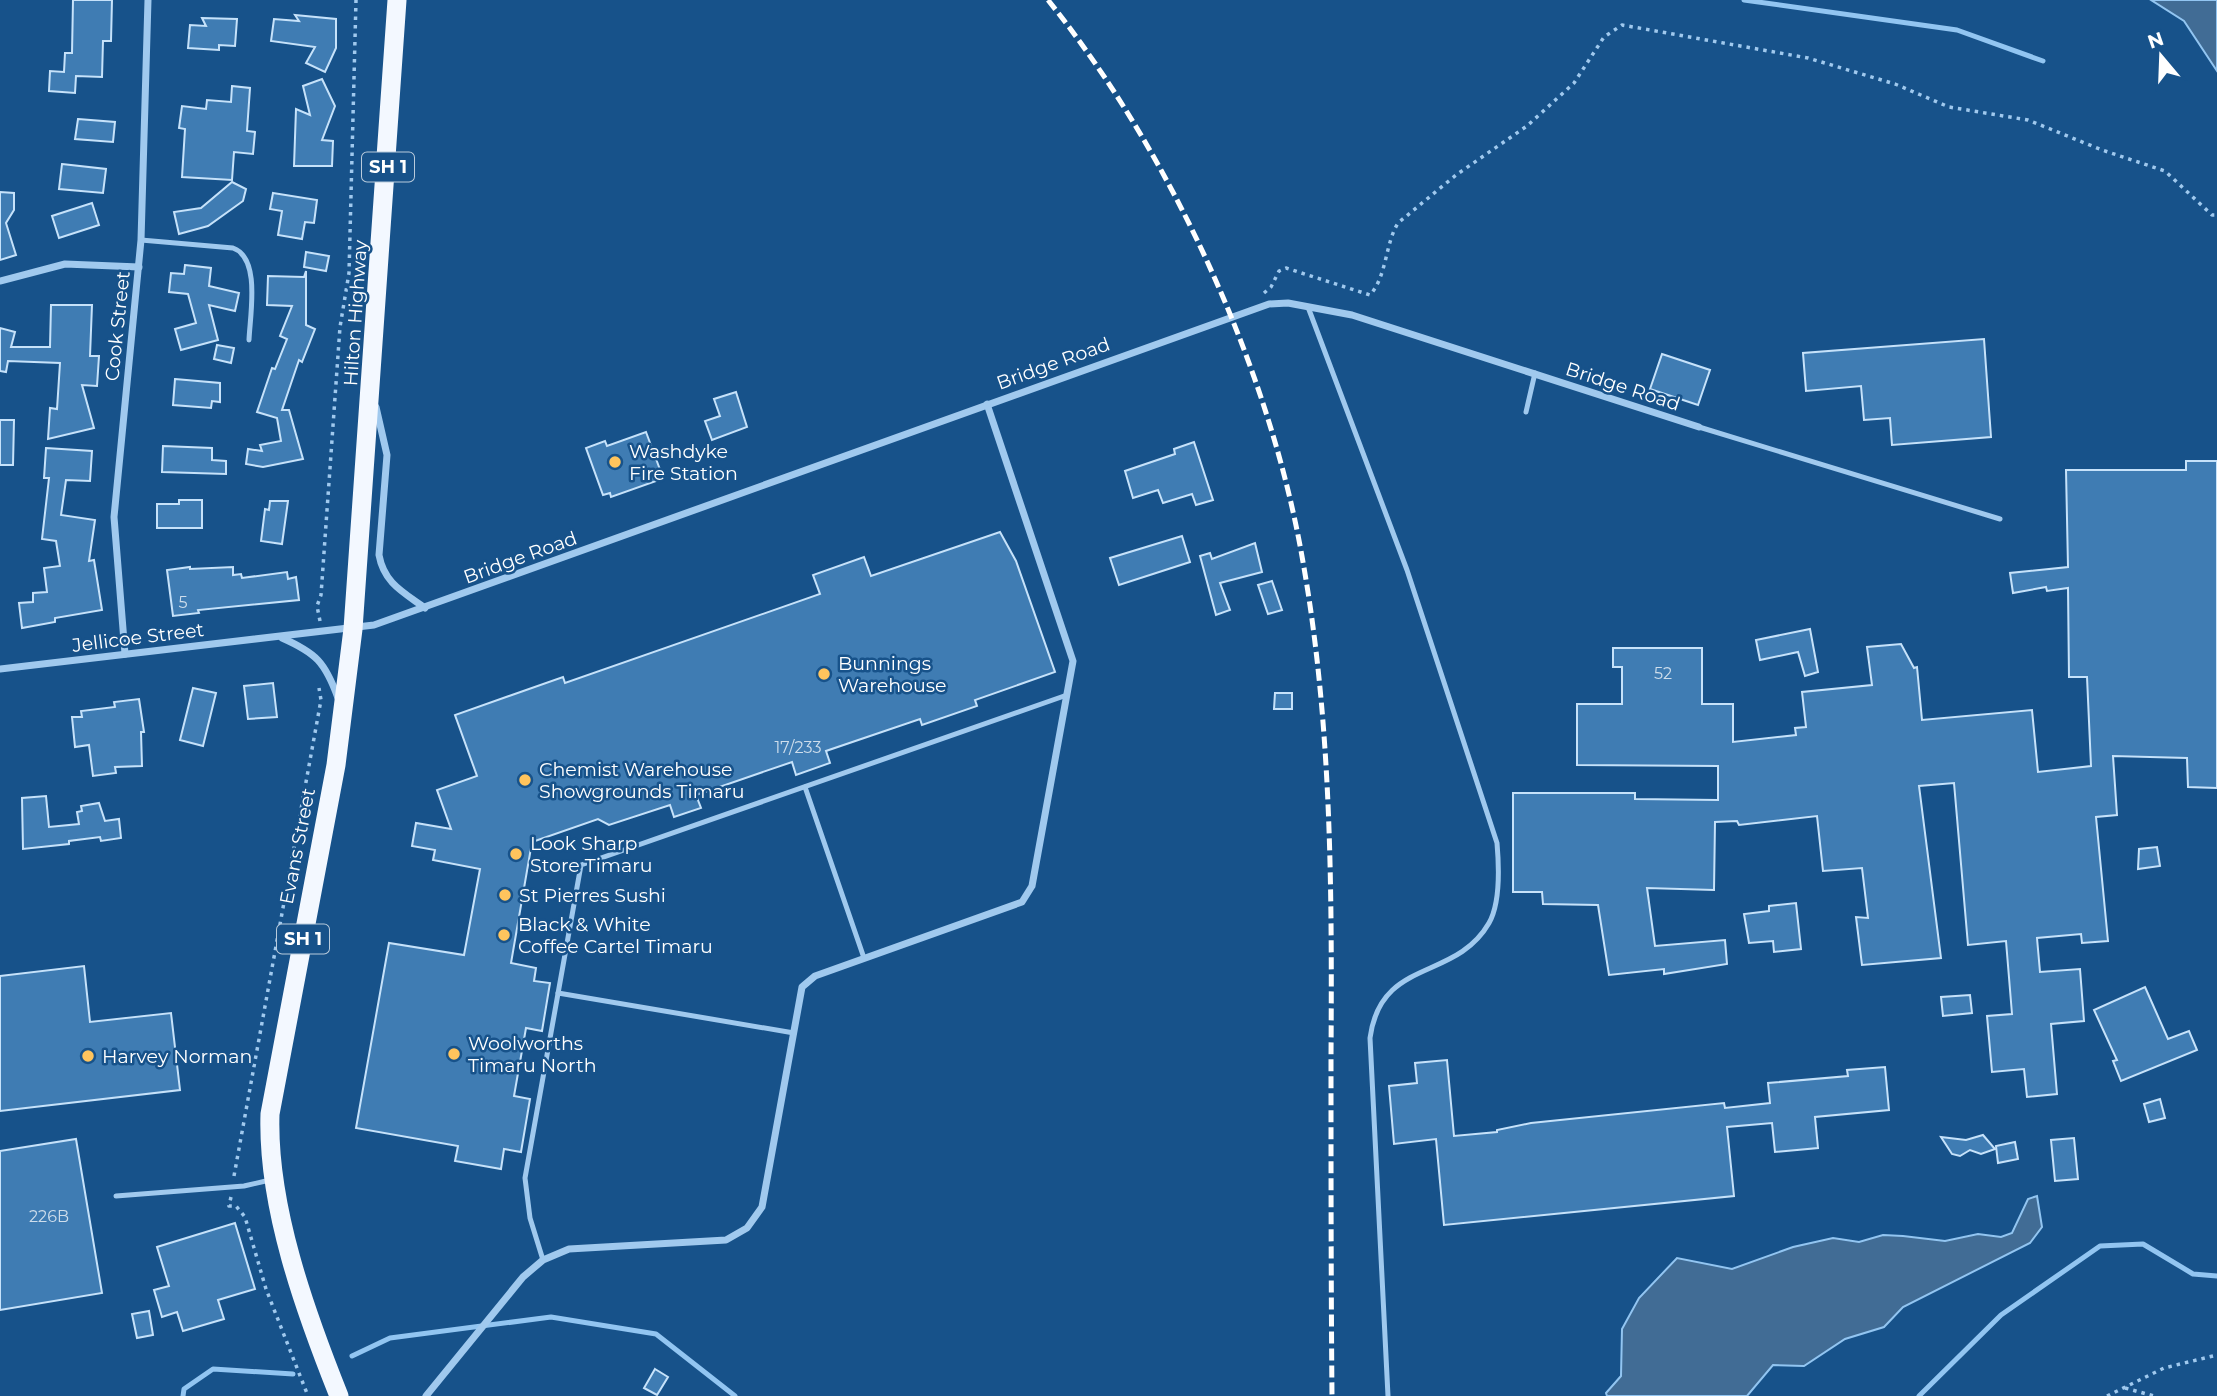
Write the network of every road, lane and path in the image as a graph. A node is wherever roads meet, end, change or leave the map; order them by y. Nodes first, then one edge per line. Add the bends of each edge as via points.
1 (148, 0) edge
2 (356, 0) edge
3 (397, 0) edge
4 (2217, 215) edge
5 (141, 240) junction
6 (139, 267) junction
7 (0, 281) edge
8 (1271, 288) dead end
9 (1308, 306) junction
10 (249, 340) dead end
11 (1535, 373) junction
12 (372, 390) junction
13 (987, 404) junction
14 (1526, 412) dead end
15 (1699, 427) joint
16 (2000, 519) dead end
17 (425, 608) junction
18 (320, 612) dead end
19 (354, 629) junction
20 (279, 636) junction
21 (125, 654) junction
22 (0, 669) edge
23 (316, 678) dead end
24 (1066, 695) junction
25 (343, 712) junction
26 (805, 787) junction
27 (864, 958) junction
28 (558, 993) junction
29 (794, 1033) junction
30 (236, 1160) dead end
31 (274, 1179) junction
32 (117, 1196) dead end
33 (230, 1203) dead end
34 (543, 1260) junction
35 (2217, 1355) edge
36 (2123, 1387) junction
37 (307, 1396) edge
38 (339, 1396) edge
39 (426, 1396) edge
40 (1388, 1396) edge
41 (2107, 1396) edge
42 (2154, 1396) edge

1 - 5 street, Cook Street
2 - 18 path via 349,273 340,327
3 - 12 highway, Hilton Highway / SH 1
4 - 8 path via 2165,171 2028,120 1949,107 1895,84 1808,58 1622,25 1604,37 1574,83 1527,126 1398,222 1370,295 1286,268 1279,271
5 - 6 street, Cook Street
5 - 10 lane via 233,248 245,254 251,268
6 - 7 street via 65,264
6 - 21 street, Cook Street via 114,517
9 - 11 street, Bridge Road via 1352,314
9 - 13 street, Bridge Road via 1252,307
9 - 40 lane via 1407,570 1497,843 1498,881 1490,921 1456,957 1411,975 1386,994 1372,1020
11 - 14 lane
11 - 15 street, Bridge Road
12 - 17 street via 387,455 379,555 382,571 387,580
12 - 19 highway, Hilton Highway / SH 1
13 - 17 street, Bridge Road
13 - 24 street via 1073,661
15 - 16 lane
17 - 19 street, Bridge Road
19 - 20 street, Jellicoe Street
19 - 25 highway, Evans Street / SH 1
20 - 21 street, Jellicoe Street
20 - 25 street via 308,649 322,663
21 - 22 street, Jellicoe Street
23 - 30 path via 321,701
24 - 26 lane
24 - 27 street via 1032,886 1022,902
25 - 31 highway, Evans Street / SH 1 via 271,1114
26 - 27 lane
26 - 28 lane via 581,865
27 - 29 street via 815,976 802,987
28 - 29 lane
28 - 34 lane via 525,1178 530,1218
29 - 34 street via 762,1207 747,1228 726,1240 569,1250
31 - 32 lane
31 - 38 highway, Evans Street / SH 1 via 298,1276
33 - 37 path via 245,1217 266,1289
34 - 39 street via 523,1277
35 - 36 path via 2164,1368
36 - 41 path
36 - 42 path

